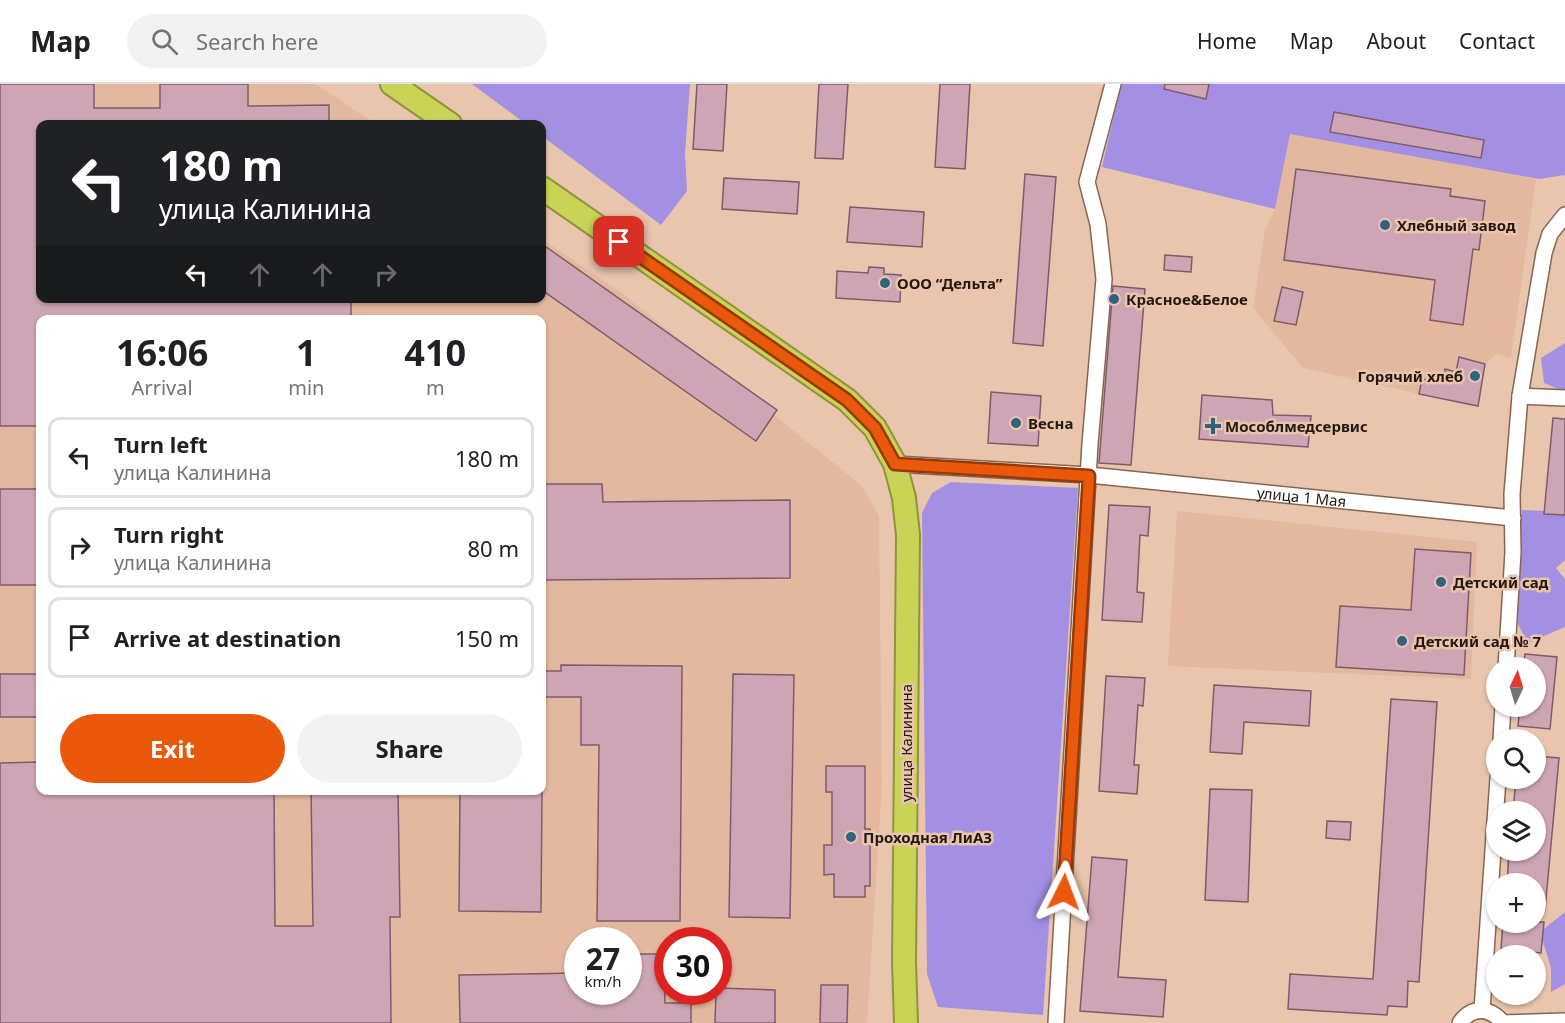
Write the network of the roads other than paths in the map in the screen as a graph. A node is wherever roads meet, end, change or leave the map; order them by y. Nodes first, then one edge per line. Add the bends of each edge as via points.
1 (392, 84) edge
2 (1113, 84) edge
3 (444, 120) edge
4 (546, 191) edge
5 (1565, 215) edge
6 (1520, 396) junction
7 (1565, 398) edge
8 (895, 464) junction
9 (1089, 476) junction
10 (1513, 518) junction
11 (1507, 657) edge
12 (1497, 789) edge
13 (1482, 1010) junction
14 (1565, 1021) edge
15 (906, 1023) edge
16 (1056, 1023) edge
17 (1460, 1023) edge
18 (1503, 1023) edge

1 - 3 highway
2 - 9 street via 1087,182 1098,224 1104,279
4 - 8 highway, улица Калинина via 847,400 875,428
5 - 6 street via 1550,234 1544,253
6 - 7 street
6 - 10 street
8 - 9 street
8 - 15 highway, улица Калинина via 908,535
9 - 10 street, улица 1 Мая
9 - 16 street
10 - 11 street
12 - 13 street
13 - 17 street via 1467,1015
13 - 18 street
14 - 18 street

